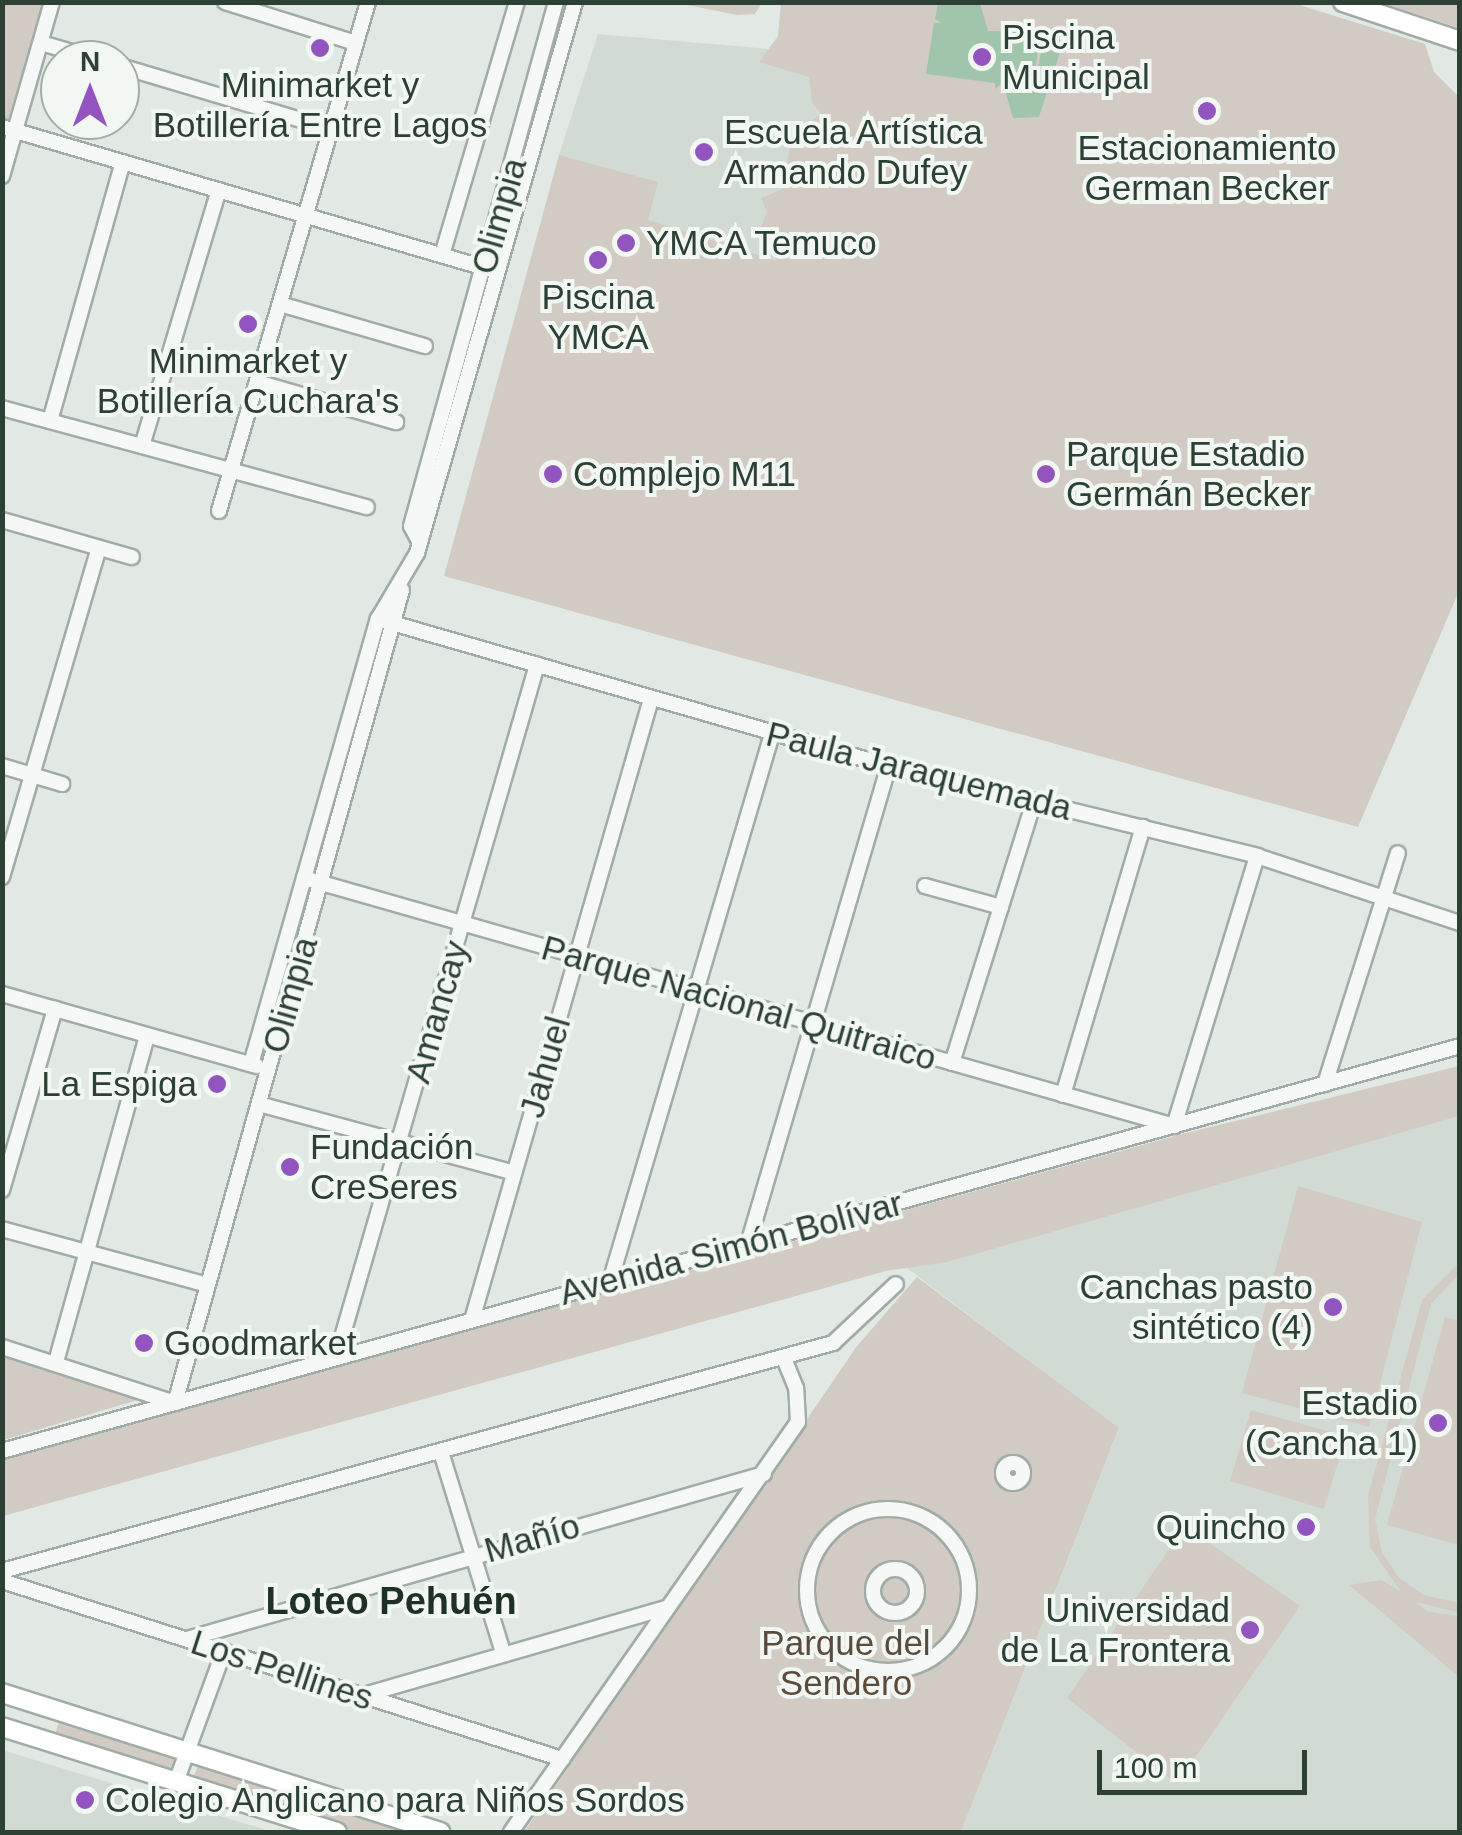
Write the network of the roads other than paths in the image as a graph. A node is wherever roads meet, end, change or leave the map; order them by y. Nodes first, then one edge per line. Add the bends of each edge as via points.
1 (52, 2) edge
2 (224, 2) edge
3 (368, 2) edge
4 (517, 2) edge
5 (1342, 2) edge
6 (556, 3) edge
7 (574, 5) edge
8 (42, 40) edge
9 (1460, 41) edge
10 (356, 42) junction
11 (40, 45) edge
12 (140, 72) edge
13 (9, 128) edge
14 (331, 129) junction
15 (123, 162) junction
16 (2, 176) edge
17 (219, 190) junction
18 (306, 216) junction
19 (442, 255) junction
20 (491, 270) junction
21 (280, 304) junction
22 (425, 346) dead end
23 (257, 382) junction
24 (2, 408) edge
25 (50, 420) junction
26 (396, 422) dead end
27 (142, 446) junction
28 (232, 469) junction
29 (368, 507) dead end
30 (219, 511) dead end
31 (4, 525) edge
32 (99, 548) junction
33 (132, 557) dead end
34 (402, 586) junction
35 (378, 619) junction
36 (397, 624) junction
37 (537, 665) junction
38 (651, 700) junction
39 (772, 734) junction
40 (2, 766) edge
41 (889, 766) junction
42 (32, 775) junction
43 (62, 784) dead end
44 (1034, 802) junction
45 (1143, 827) junction
46 (1398, 853) dead end
47 (1258, 856) junction
48 (2, 877) edge
49 (304, 878) junction
50 (322, 884) junction
51 (924, 886) dead end
52 (1384, 897) junction
53 (1001, 908) junction
54 (1460, 923) edge
55 (463, 924) junction
56 (577, 956) junction
57 (694, 990) junction
58 (2, 994) edge
59 (56, 1009) junction
60 (814, 1024) junction
61 (148, 1035) junction
62 (1460, 1046) edge
63 (251, 1064) junction
64 (952, 1064) junction
65 (269, 1069) junction
66 (1325, 1084) junction
67 (1063, 1095) junction
68 (259, 1104) junction
69 (1174, 1126) junction
70 (400, 1143) junction
71 (514, 1173) junction
72 (2, 1190) edge
73 (2, 1229) edge
74 (748, 1244) junction
75 (87, 1252) junction
76 (610, 1282) junction
77 (896, 1284) dead end
78 (208, 1285) junction
79 (472, 1320) junction
80 (2, 1347) edge
81 (336, 1358) junction
82 (784, 1358) junction
83 (56, 1362) junction
84 (175, 1403) junction
85 (2, 1450) edge
86 (441, 1452) junction
87 (764, 1474) junction
88 (474, 1554) junction
89 (2, 1571) edge
90 (2, 1581) edge
91 (668, 1607) junction
92 (812, 1622) joint
93 (186, 1640) junction
94 (224, 1651) junction
95 (503, 1652) junction
96 (2, 1693) edge
97 (363, 1696) junction
98 (2, 1727) edge
99 (187, 1752) junction
100 (562, 1759) junction
101 (176, 1782) junction
102 (337, 1832) edge
103 (441, 1832) edge
104 (511, 1832) edge

1 - 8 street
2 - 10 street
3 - 10 street
4 - 19 street
5 - 9 main road
6 - 7 street
6 - 20 street, Olimpia
7 - 20 street, Olimpia
10 - 14 street
11 - 13 street
12 - 14 street
13 - 15 street
13 - 16 street
14 - 18 street
15 - 17 street
15 - 25 street
17 - 18 street
17 - 27 street
18 - 19 street
18 - 21 street
19 - 20 street
20 - 34 street, Olimpia via 420,543
21 - 22 street
21 - 23 street
23 - 26 street
23 - 28 street
24 - 25 street
25 - 27 street
27 - 28 street
28 - 29 street
28 - 30 street
31 - 32 street
32 - 33 street
32 - 42 street
34 - 35 street, Olimpia
34 - 36 street, Olimpia
35 - 36 street, Paula Jaraquemada
35 - 49 street, Olimpia
36 - 37 street, Paula Jaraquemada
36 - 50 street, Olimpia
37 - 38 street, Paula Jaraquemada
37 - 55 street, Amancay
38 - 39 street, Paula Jaraquemada
38 - 56 street, Jahuel
39 - 41 street, Paula Jaraquemada
39 - 57 street
40 - 42 street
41 - 44 street, Paula Jaraquemada
41 - 60 street
42 - 43 street
42 - 48 street
44 - 45 street, Paula Jaraquemada
44 - 53 street
45 - 47 street, Paula Jaraquemada
45 - 67 street
46 - 52 street
47 - 52 street, Paula Jaraquemada
47 - 69 street
49 - 50 street, Parque Nacional Quitraico
49 - 63 street, Olimpia
50 - 55 street, Parque Nacional Quitraico
50 - 65 street, Olimpia
51 - 53 street
52 - 54 street, Paula Jaraquemada
52 - 66 street
53 - 64 street
55 - 56 street, Parque Nacional Quitraico
55 - 70 street, Amancay
56 - 57 street, Parque Nacional Quitraico
56 - 71 street, Jahuel
57 - 60 street, Parque Nacional Quitraico
57 - 76 street
58 - 59 street
59 - 61 street
59 - 72 street
60 - 64 street, Parque Nacional Quitraico
60 - 74 street
61 - 63 street
61 - 75 street
62 - 66 street, Avenida Simón Bolívar
63 - 65 street
64 - 67 street, Parque Nacional Quitraico
65 - 68 street, Olimpia
66 - 69 street, Avenida Simón Bolívar
67 - 69 street, Parque Nacional Quitraico
68 - 70 street
68 - 78 street, Olimpia
69 - 74 street, Avenida Simón Bolívar
70 - 71 street
70 - 81 street, Amancay
71 - 79 street, Jahuel
73 - 75 street
74 - 76 street, Avenida Simón Bolívar
75 - 78 street
75 - 83 street
76 - 79 street, Avenida Simón Bolívar
77 - 82 street via 852,1332
78 - 84 street, Olimpia
79 - 81 street, Avenida Simón Bolívar
80 - 83 street
81 - 84 street, Avenida Simón Bolívar
82 - 86 street
82 - 87 street via 796,1388 798,1422
83 - 84 street
84 - 85 street, Avenida Simón Bolívar
86 - 88 street
86 - 89 street
87 - 88 street, Mañío
87 - 91 street
88 - 93 street, Mañío
88 - 95 street
90 - 93 street, Los Pellines
91 - 95 street
91 - 100 street
92 - 92 street via 830,1646 857,1664 909,1668 938,1654 958,1631 969,1596 964,1560 926,1518 897,1509 857,1514 827,1535 814,1555 807,1581
93 - 94 street, Los Pellines
94 - 97 street, Los Pellines
94 - 99 street
95 - 97 street
96 - 99 main road
97 - 100 street, Los Pellines
98 - 101 main road
99 - 101 street
99 - 103 main road
100 - 104 street
101 - 102 main road

